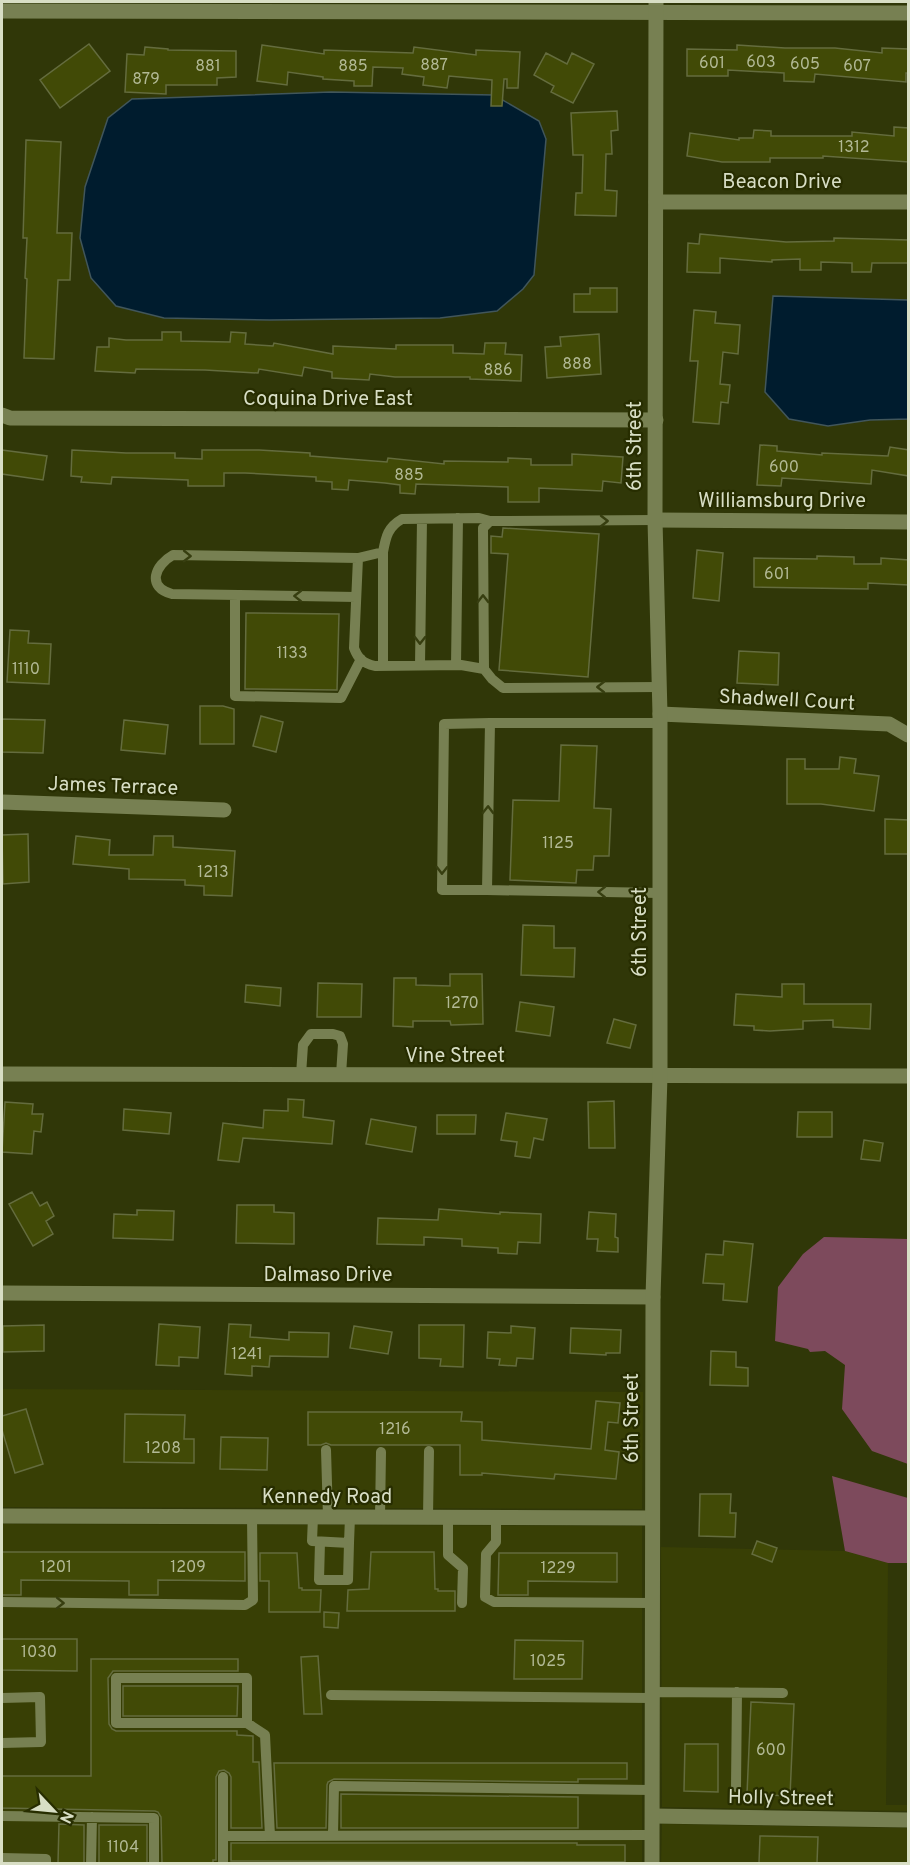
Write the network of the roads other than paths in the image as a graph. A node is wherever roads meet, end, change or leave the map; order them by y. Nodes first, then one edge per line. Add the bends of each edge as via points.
1 (656, 6) edge
2 (2, 11) edge
3 (909, 13) edge
4 (656, 202) junction
5 (909, 202) edge
6 (2, 415) edge
7 (656, 420) junction
8 (458, 518) junction
9 (422, 519) junction
10 (655, 520) junction
11 (490, 521) junction
12 (909, 522) edge
13 (383, 552) junction
14 (357, 558) junction
15 (235, 595) junction
16 (356, 597) junction
17 (360, 660) junction
18 (420, 665) junction
19 (456, 665) junction
20 (383, 666) junction
21 (484, 669) junction
22 (660, 687) junction
23 (660, 719) junction
24 (490, 723) junction
25 (909, 735) edge
26 (2, 801) edge
27 (224, 810) dead end
28 (487, 890) junction
29 (660, 892) junction
30 (2, 1074) edge
31 (301, 1075) junction
32 (341, 1075) junction
33 (660, 1076) junction
34 (909, 1076) edge
35 (2, 1293) edge
36 (653, 1297) junction
37 (327, 1450) dead end
38 (429, 1451) dead end
39 (381, 1452) dead end
40 (2, 1516) edge
41 (252, 1517) junction
42 (320, 1517) junction
43 (350, 1517) junction
44 (380, 1517) junction
45 (428, 1517) junction
46 (448, 1517) junction
47 (496, 1517) junction
48 (652, 1518) junction
49 (320, 1542) junction
50 (349, 1543) junction
51 (2, 1602) edge
52 (462, 1603) dead end
53 (652, 1603) junction
54 (738, 1692) junction
55 (783, 1693) dead end
56 (331, 1695) dead end
57 (652, 1695) junction
58 (2, 1698) edge
59 (247, 1723) junction
60 (2, 1743) edge
61 (223, 1777) dead end
62 (736, 1787) dead end
63 (652, 1790) junction
64 (2, 1816) edge
65 (653, 1816) junction
66 (92, 1817) junction
67 (909, 1820) edge
68 (333, 1835) junction
69 (652, 1835) junction
70 (223, 1836) junction
71 (270, 1836) junction
72 (2, 1858) edge
73 (46, 1863) edge
74 (91, 1863) edge
75 (154, 1863) edge
76 (223, 1863) edge
77 (652, 1863) edge

1 - 2 street
1 - 3 street
1 - 4 street, 6th Street
4 - 5 street, Beacon Drive
4 - 7 street, 6th Street
6 - 7 street, Coquina Drive East
7 - 10 street, 6th Street
8 - 9 lane
8 - 11 lane
8 - 19 lane
9 - 13 lane via 402,519 394,524 387,533
9 -> 18 lane
11 -> 10 lane
10 - 12 street, Williamsburg Drive
10 - 22 street, 6th Street
21 -> 11 lane via 483,528
13 - 14 lane
13 - 20 lane
15 -> 14 lane via 172,594 162,591 156,583 157,572 163,561 173,555
14 - 16 lane
16 -> 15 lane
15 - 17 lane via 235,696 341,698
16 - 17 lane via 354,648
17 - 20 lane
18 - 19 lane
18 - 20 lane
19 - 21 lane
22 -> 21 lane via 503,688
22 - 23 street, 6th Street
23 - 24 lane
23 - 25 street, Shadwell Court via 890,724
23 - 29 street, 6th Street
28 -> 24 lane
24 -> 28 lane via 444,724 442,890
26 - 27 street, James Terrace
29 -> 28 lane
29 - 33 street, 6th Street
30 - 31 street, Vine Street
31 - 32 street, Vine Street
31 - 32 lane via 303,1045 311,1034 333,1034 340,1036 343,1044
32 - 33 street, Vine Street
33 - 34 street, Vine Street
33 - 36 street, 6th Street
35 - 36 street, Dalmaso Drive
36 - 48 street, 6th Street
37 - 42 lane
38 - 45 lane
39 - 44 lane
40 - 41 street, Kennedy Road
41 - 42 street, Kennedy Road
51 -> 41 lane via 245,1605 253,1600
42 - 43 street, Kennedy Road
42 - 49 lane via 312,1541
43 - 44 street, Kennedy Road
43 - 50 lane
44 - 45 street, Kennedy Road
45 - 46 street, Kennedy Road
46 - 47 street, Kennedy Road
46 - 52 lane via 448,1555 463,1568
47 - 48 street, Kennedy Road
47 - 53 lane via 496,1542 486,1554 486,1597 494,1602
48 - 53 street, 6th Street
49 - 50 lane
49 - 50 lane via 319,1580 348,1581
53 - 57 street, 6th Street
54 - 55 lane
54 - 57 lane
54 - 62 lane
56 - 57 lane
57 - 63 street, 6th Street
58 - 60 lane via 40,1697 41,1742
59 - 59 lane via 116,1723 116,1678 248,1678
59 - 71 lane via 265,1736
61 - 70 lane
63 - 65 street, 6th Street
63 - 68 lane via 334,1786
64 - 66 lane
65 - 67 street, Holly Street
65 - 69 street, 6th Street
66 - 74 lane
66 - 75 lane via 154,1818
68 - 69 lane
68 - 71 lane
69 - 77 street, 6th Street
70 - 71 lane
70 - 76 lane
72 - 73 lane via 46,1858

